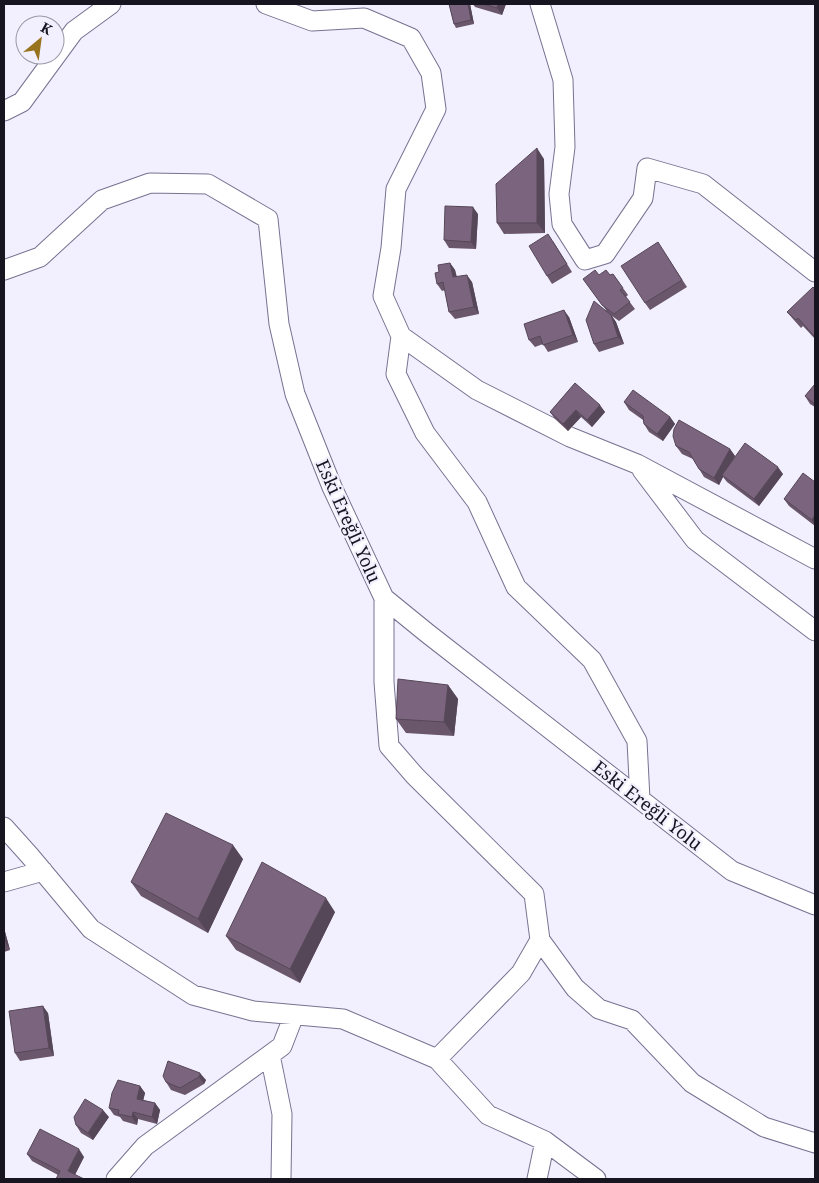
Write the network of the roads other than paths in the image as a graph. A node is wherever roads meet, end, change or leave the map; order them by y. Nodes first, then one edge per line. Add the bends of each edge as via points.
1 (111, 4) edge
2 (266, 4) edge
3 (540, 4) edge
4 (4, 111) edge
5 (4, 270) edge
6 (815, 272) edge
7 (401, 336) junction
8 (637, 464) junction
9 (815, 559) edge
10 (384, 598) junction
11 (815, 631) edge
12 (640, 799) junction
13 (4, 828) edge
14 (43, 872) junction
15 (4, 882) edge
16 (815, 904) edge
17 (540, 940) junction
18 (294, 1015) junction
19 (270, 1054) junction
20 (437, 1059) junction
21 (544, 1141) junction
22 (815, 1143) edge
23 (116, 1179) edge
24 (281, 1179) edge
25 (537, 1179) edge
26 (596, 1179) edge

1 - 4 street via 74,32 22,102
2 - 7 street via 312,21 364,18 411,38 431,73 436,109 396,189 391,248 382,296
3 - 6 street via 563,80 565,147 559,194 562,224 584,260 605,254 643,198 647,168 703,184
5 - 10 street, Eski Ereğli Yolu via 40,257 102,200 150,183 208,184 268,219 279,324 295,394 332,487
7 - 8 street via 478,390 570,437
7 - 12 street via 396,374 425,433 477,502 516,587 592,660 637,741
8 - 9 street
8 - 11 street via 695,540
10 - 12 street, Eski Ereğli Yolu
10 - 17 street via 384,682 390,746 415,776 534,894
12 - 16 street, Eski Ereğli Yolu via 732,871
13 - 14 street
14 - 15 street
14 - 18 street via 92,929 193,996 253,1011
17 - 20 street via 522,973
17 - 22 street via 575,988 599,1009 632,1020 692,1083 764,1127
18 - 19 street via 282,1046
18 - 20 street via 343,1019
19 - 23 street via 145,1146
19 - 24 street via 282,1114
20 - 21 street via 488,1115
21 - 25 street
21 - 26 street

